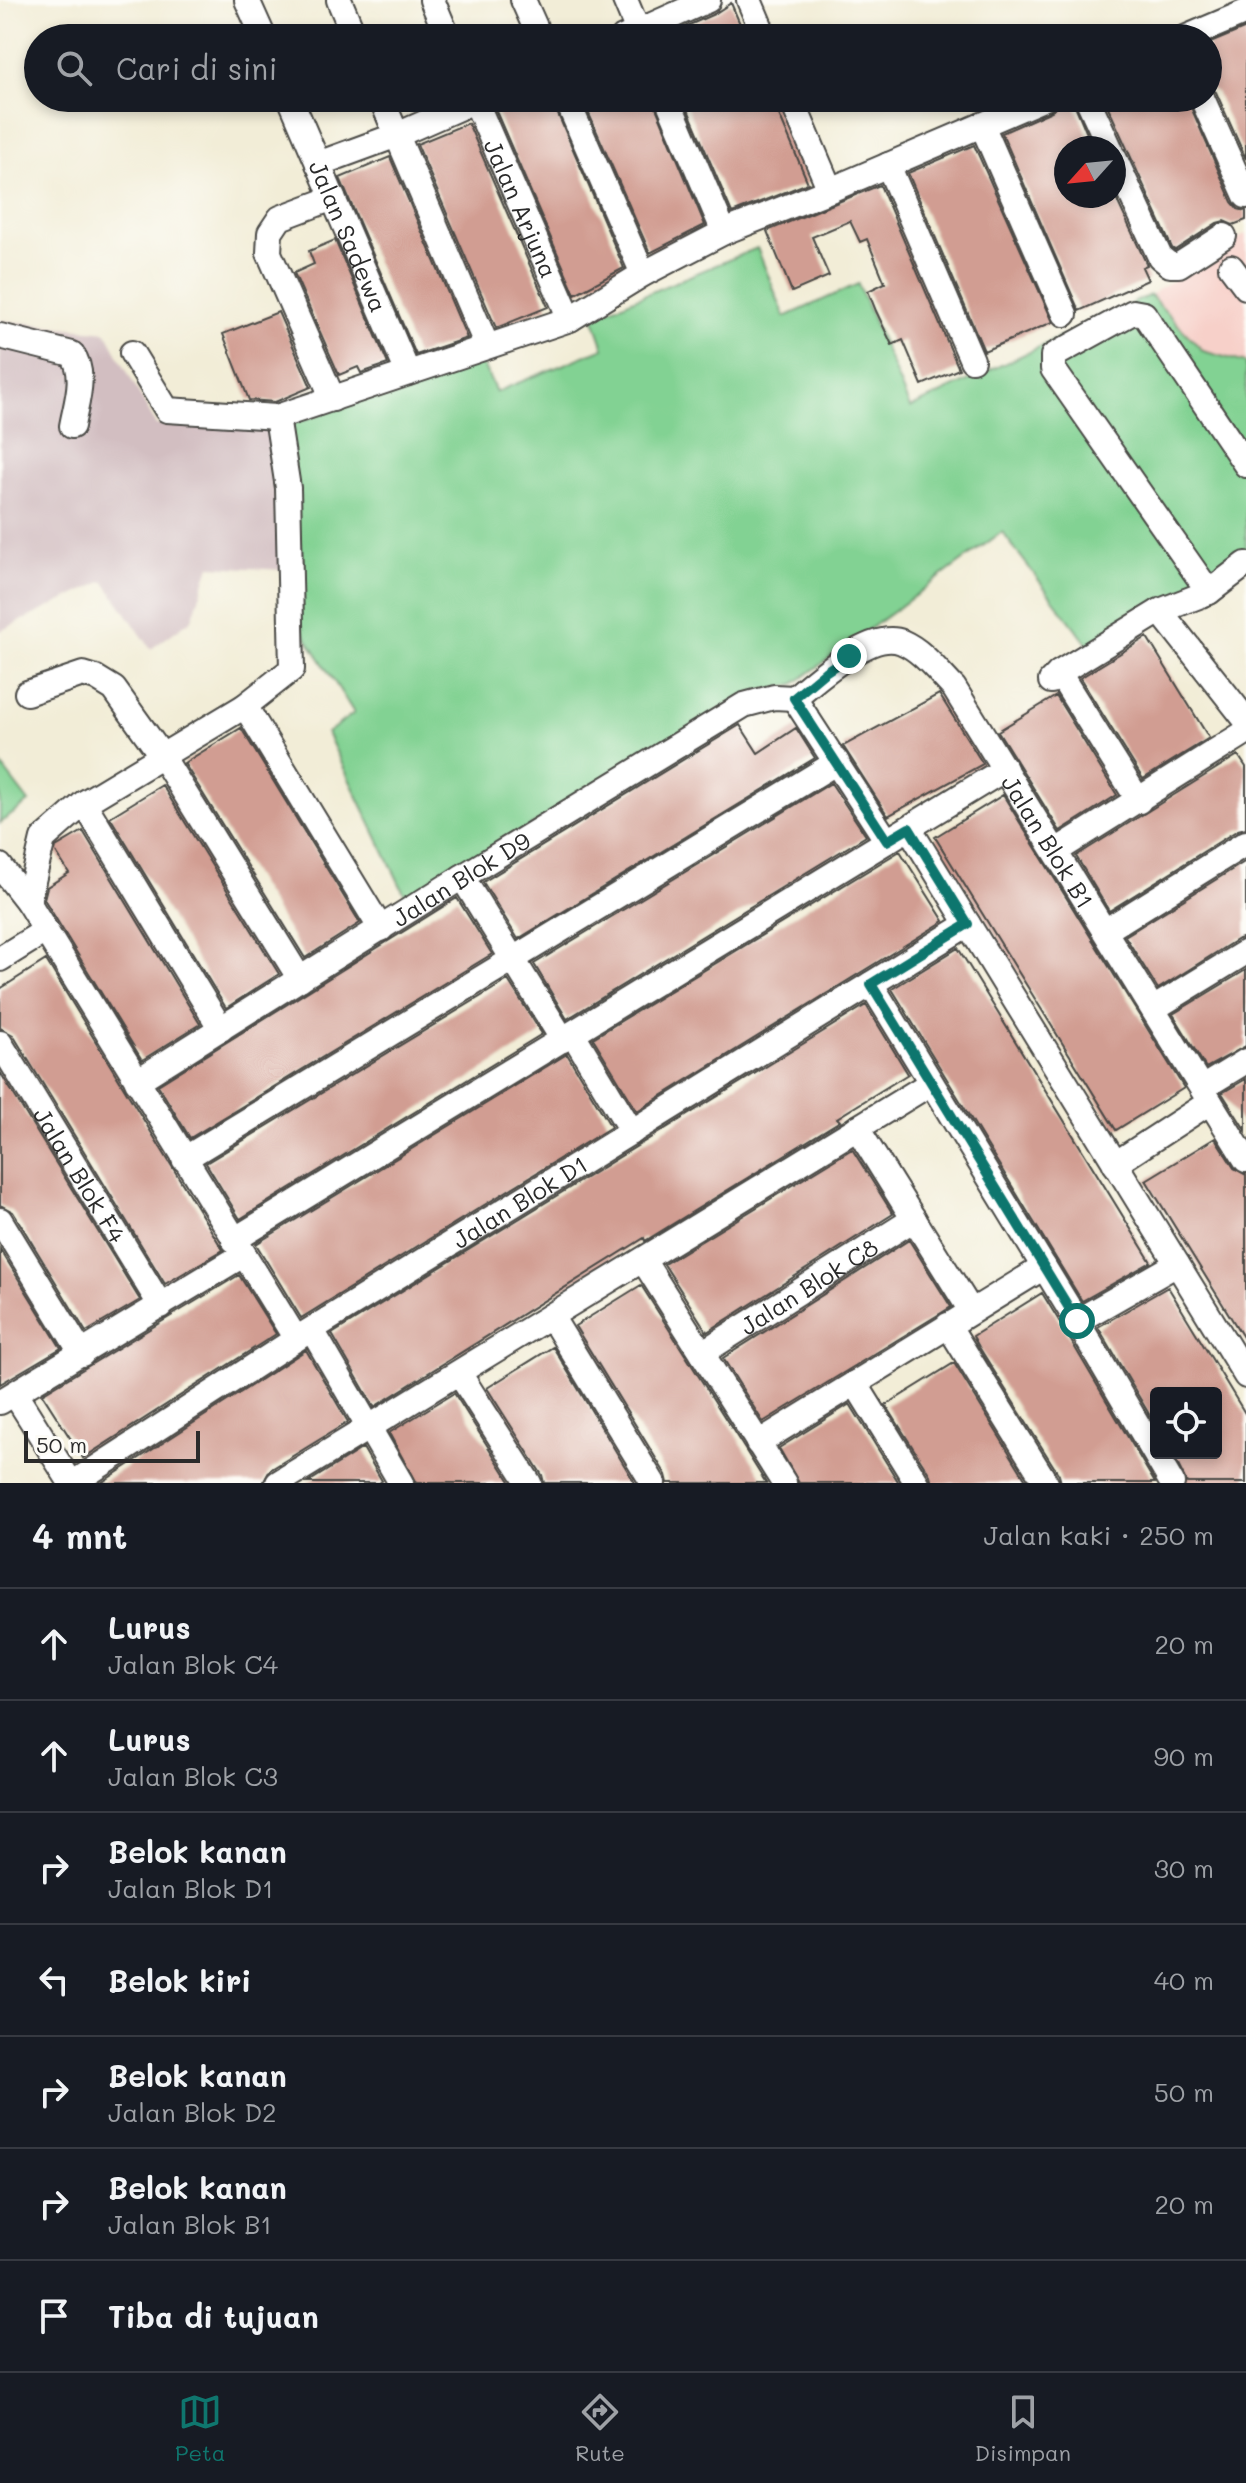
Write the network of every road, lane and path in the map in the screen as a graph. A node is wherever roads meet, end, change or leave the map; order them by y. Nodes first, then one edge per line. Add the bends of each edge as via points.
1 (247, 0) edge
2 (339, 0) edge
3 (432, 0) edge
4 (523, 0) edge
5 (625, 0) edge
6 (708, 0) edge
7 (749, 0) edge
8 (1246, 12) edge
9 (258, 24) edge
10 (349, 24) edge
11 (442, 24) edge
12 (534, 24) edge
13 (631, 24) edge
14 (659, 24) edge
15 (759, 24) edge
16 (1218, 24) edge
17 (296, 112) edge
18 (387, 112) edge
19 (448, 112) edge
20 (482, 112) edge
21 (572, 112) edge
22 (673, 112) edge
23 (797, 112) edge
24 (1012, 112) edge
25 (1093, 112) edge
26 (1208, 112) edge
27 (982, 125) junction
28 (397, 135) junction
29 (1104, 136) edge
30 (318, 164) junction
31 (888, 165) junction
32 (1126, 183) edge
33 (830, 190) junction
34 (1246, 196) edge
35 (333, 198) junction
36 (724, 232) junction
37 (1224, 236) dead end
38 (1231, 267) dead end
39 (643, 274) junction
40 (1246, 287) edge
41 (1065, 314) dead end
42 (570, 319) junction
43 (0, 336) edge
44 (487, 346) junction
45 (132, 353) dead end
46 (972, 360) dead end
47 (408, 373) junction
48 (333, 399) junction
49 (277, 417) junction
50 (72, 426) dead end
51 (1246, 465) edge
52 (1246, 564) edge
53 (1209, 592) junction
54 (1160, 611) junction
55 (27, 693) dead end
56 (794, 698) junction
57 (245, 706) junction
58 (1246, 720) edge
59 (1246, 732) edge
60 (162, 756) junction
61 (837, 762) junction
62 (1005, 769) junction
63 (1139, 801) junction
64 (84, 803) junction
65 (909, 828) junction
66 (887, 841) junction
67 (1246, 843) edge
68 (1056, 851) junction
69 (0, 866) edge
70 (462, 877) junction
71 (28, 902) junction
72 (968, 924) junction
73 (381, 929) junction
74 (45, 931) junction
75 (1105, 931) junction
76 (1246, 952) edge
77 (0, 959) edge
78 (513, 959) junction
79 (300, 979) junction
80 (871, 984) junction
81 (1153, 1009) junction
82 (221, 1029) junction
83 (568, 1037) junction
84 (0, 1043) edge
85 (1246, 1061) edge
86 (137, 1081) junction
87 (931, 1083) junction
88 (1206, 1095) junction
89 (857, 1128) junction
90 (632, 1132) junction
91 (184, 1159) junction
92 (1246, 1160) edge
93 (1115, 1164) junction
94 (914, 1219) junction
95 (0, 1220) edge
96 (239, 1248) junction
97 (643, 1260) junction
98 (1177, 1264) junction
99 (1044, 1267) junction
100 (161, 1306) junction
101 (971, 1311) junction
102 (551, 1316) junction
103 (1077, 1321) junction
104 (948, 1325) junction
105 (304, 1334) junction
106 (702, 1353) junction
107 (82, 1354) junction
108 (459, 1373) junction
109 (1246, 1376) edge
110 (855, 1383) junction
111 (5, 1398) edge
112 (367, 1426) junction
113 (758, 1443) junction
114 (72, 1483) edge
115 (278, 1483) edge
116 (401, 1483) edge
117 (529, 1483) edge
118 (653, 1483) edge
119 (784, 1483) edge
120 (917, 1483) edge
121 (1046, 1483) edge
122 (1172, 1483) edge

1 - 9 street
2 - 10 street
3 - 11 street
4 - 12 street
5 - 13 street
6 - 14 street
7 - 15 street
8 - 16 street
17 - 30 street, Jalan Sadewa
18 - 28 street
19 - 28 street
20 - 42 street, Jalan Arjuna
21 - 39 street
22 - 36 street
23 - 33 street
24 - 27 street
25 - 29 street
26 - 34 street
27 - 31 street
27 - 41 street
28 - 30 street
28 - 44 street
30 - 35 street, Jalan Sadewa
31 - 33 street
31 - 46 street
32 - 37 street via 1160,257 1170,265 1179,265
33 - 36 street
35 - 47 street, Jalan Sadewa
35 - 48 street via 280,218 270,233 269,253
36 - 39 street
38 - 40 street
39 - 42 street
42 - 44 street
43 - 50 street via 72,354 81,374
44 - 47 street
45 - 49 street via 167,410
47 - 48 street
48 - 49 street
49 - 57 street via 288,488 292,669
51 - 53 street via 1144,314 1133,312 1053,356 1053,369
52 - 53 street
53 - 54 street
54 - 58 street
54 - 63 street via 1055,677
55 - 60 street via 83,674 96,678 114,689
56 - 61 street
56 - 62 street, Jalan Blok B1 via 849,656 878,641 899,640 919,652 954,688
56 - 70 street, Jalan Blok D9 via 744,705
57 - 60 street
57 - 73 street
59 - 63 street
60 - 64 street
60 - 79 street
61 - 66 street
61 - 78 street
62 - 65 street
62 - 68 street, Jalan Blok B1
63 - 68 street
64 - 71 street via 43,839
64 - 82 street
65 - 66 street
65 - 72 street
66 - 83 street
67 - 75 street
68 - 75 street, Jalan Blok B1
69 - 71 street
70 - 73 street, Jalan Blok D9
70 - 78 street
71 - 74 street
72 - 80 street, Jalan Blok D1
72 - 93 street
73 - 79 street, Jalan Blok D9
74 - 77 street
74 - 86 street
75 - 81 street, Jalan Blok B1
76 - 81 street
78 - 83 street
78 - 91 street
79 - 82 street, Jalan Blok D9
80 - 87 street
80 - 90 street, Jalan Blok D1
81 - 88 street, Jalan Blok B1
82 - 86 street, Jalan Blok D9
83 - 90 street
83 - 96 street
84 - 100 street, Jalan Blok F4
85 - 88 street
86 - 91 street
87 - 89 street
87 - 99 street
88 - 92 street, Jalan Blok B1
88 - 93 street
89 - 94 street
89 - 97 street
90 - 105 street, Jalan Blok D1
91 - 96 street
93 - 98 street
94 - 101 street
94 - 106 street, Jalan Blok C8
95 - 107 street
96 - 100 street
96 - 105 street
97 - 102 street
97 - 106 street
98 - 103 street
98 - 109 street
99 - 101 street
99 - 103 street
100 - 107 street
101 - 104 street
102 - 108 street
102 - 118 street
103 - 122 street
104 - 110 street
104 - 121 street
105 - 112 street
105 - 114 street, Jalan Blok D1
106 - 113 street
107 - 111 street
108 - 112 street
108 - 117 street
110 - 113 street
110 - 120 street
111 - 114 street
112 - 115 street
112 - 116 street
113 - 119 street

